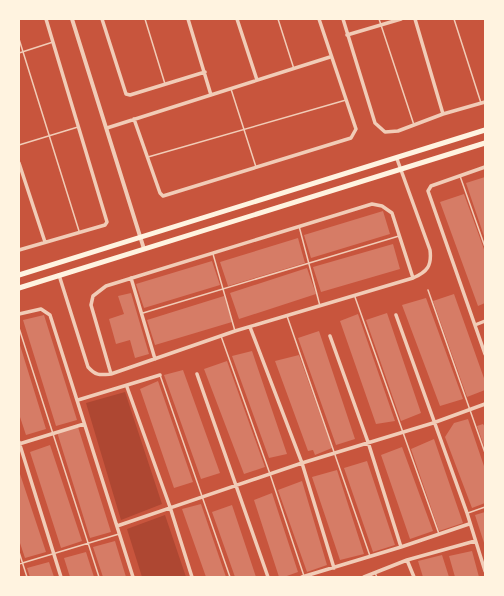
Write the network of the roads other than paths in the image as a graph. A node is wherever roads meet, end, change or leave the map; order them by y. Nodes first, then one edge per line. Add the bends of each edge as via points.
1 (46, 19) edge
2 (72, 19) edge
3 (102, 19) edge
4 (145, 19) edge
5 (188, 19) edge
6 (237, 19) edge
7 (278, 19) edge
8 (319, 19) edge
9 (343, 19) edge
10 (379, 19) edge
11 (401, 19) edge
12 (415, 19) edge
13 (454, 19) edge
14 (381, 25) junction
15 (348, 35) junction
16 (19, 39) edge
17 (53, 42) junction
18 (23, 52) junction
19 (19, 53) edge
20 (330, 57) junction
21 (294, 69) junction
22 (205, 72) junction
23 (257, 80) junction
24 (165, 84) junction
25 (231, 88) junction
26 (211, 95) junction
27 (346, 100) junction
28 (483, 102) edge
29 (443, 114) junction
30 (134, 119) junction
31 (414, 125) junction
32 (78, 128) junction
33 (107, 128) junction
34 (245, 130) junction
35 (485, 130) edge
36 (50, 136) junction
37 (485, 143) edge
38 (19, 145) edge
39 (148, 157) junction
40 (396, 158) junction
41 (19, 163) edge
42 (256, 167) junction
43 (485, 167) edge
44 (400, 169) junction
45 (460, 176) junction
46 (298, 226) junction
47 (80, 233) junction
48 (399, 236) junction
49 (140, 237) junction
50 (45, 242) junction
51 (485, 247) edge
52 (144, 248) junction
53 (19, 250) edge
54 (213, 253) junction
55 (308, 264) junction
56 (19, 275) edge
57 (59, 275) junction
58 (131, 278) junction
59 (413, 278) junction
60 (19, 288) edge
61 (223, 290) junction
62 (428, 290) dead end
63 (355, 296) junction
64 (320, 306) junction
65 (142, 313) junction
66 (19, 314) edge
67 (396, 315) dead end
68 (287, 316) junction
69 (485, 321) edge
70 (475, 325) junction
71 (250, 327) junction
72 (19, 328) edge
73 (235, 331) junction
74 (221, 336) junction
75 (330, 336) dead end
76 (485, 354) edge
77 (155, 359) junction
78 (111, 374) junction
79 (197, 374) dead end
80 (160, 376) joint
81 (127, 387) junction
82 (78, 400) junction
83 (485, 404) edge
84 (470, 410) junction
85 (433, 423) junction
86 (84, 424) junction
87 (402, 432) junction
88 (53, 434) junction
89 (368, 442) junction
90 (19, 443) edge
91 (335, 453) junction
92 (485, 453) edge
93 (302, 463) junction
94 (270, 474) junction
95 (235, 485) junction
96 (202, 496) junction
97 (170, 507) junction
98 (485, 507) edge
99 (467, 513) junction
100 (469, 524) junction
101 (117, 526) junction
102 (119, 534) junction
103 (439, 534) junction
104 (475, 540) junction
105 (88, 543) junction
106 (401, 547) junction
107 (19, 552) edge
108 (54, 553) junction
109 (370, 557) junction
110 (407, 560) junction
111 (23, 563) junction
112 (19, 564) edge
113 (334, 568) junction
114 (485, 571) edge
115 (376, 575) edge
116 (27, 577) edge
117 (61, 577) edge
118 (99, 577) edge
119 (133, 577) edge
120 (192, 577) edge
121 (230, 577) edge
122 (268, 577) edge
123 (303, 577) edge
124 (364, 577) edge
125 (414, 577) edge

1 - 17 street
2 - 33 street
3 - 24 street via 126,94
4 - 24 lane
5 - 22 street
6 - 23 street
7 - 21 lane
8 - 20 street
9 - 15 street
10 - 14 lane
11 - 14 street
12 - 29 street
13 - 28 lane
14 - 15 street
14 - 31 lane
15 - 31 street via 375,123 385,132 398,131
16 - 18 lane
17 - 18 lane
17 - 32 street
18 - 19 lane
18 - 36 lane
20 - 21 street
20 - 27 street
21 - 23 street
22 - 24 street
22 - 26 street
23 - 25 street
25 - 26 street
25 - 34 lane
26 - 30 street
27 - 34 lane
27 - 42 street via 356,129 351,138
28 - 29 street
29 - 31 street
30 - 33 street
30 - 39 street
32 - 36 lane
32 - 47 street via 107,222 105,225
33 - 49 street
34 - 39 lane
34 - 42 lane
35 - 40 main road
36 - 38 lane
36 - 47 lane
37 - 44 main road
39 - 42 street via 163,196
40 - 44 street
40 - 49 main road
41 - 50 street
43 - 45 street
44 - 52 main road
44 - 59 street via 430,250 429,268 422,275
45 - 51 lane
45 - 70 street via 428,189
46 - 48 street via 372,204 382,206 392,213
46 - 54 street
46 - 55 lane
47 - 50 street
48 - 55 lane
48 - 59 street
49 - 52 street
49 - 56 main road
50 - 53 street
52 - 57 main road
54 - 58 street
54 - 61 lane
55 - 61 lane
55 - 64 lane
57 - 60 main road
57 - 78 street via 88,367 100,376
58 - 65 street
58 - 78 street via 106,286 93,296 91,305
59 - 63 street
61 - 65 lane
61 - 73 lane
62 - 84 lane
63 - 64 street
63 - 87 lane
64 - 68 street
65 - 77 street
66 - 82 street via 41,309 50,315
67 - 85 street
68 - 71 street
68 - 91 lane
69 - 70 street
70 - 76 street
71 - 73 street
71 - 93 street
72 - 88 lane
73 - 74 street
74 - 77 street
74 - 94 lane
75 - 89 street
77 - 78 street
79 - 95 street
80 - 81 street
80 - 96 lane
81 - 82 street
81 - 97 street
82 - 86 street
83 - 84 street
84 - 85 street
84 - 92 lane
85 - 87 street
85 - 99 street
86 - 88 street
86 - 101 street
87 - 89 street
87 - 103 lane
88 - 90 street
88 - 105 lane
89 - 91 street
89 - 106 street
90 - 108 street
91 - 93 street
91 - 109 lane
93 - 94 street
93 - 113 street
94 - 95 street
94 - 123 lane
95 - 96 street
95 - 122 street
96 - 97 street
96 - 121 lane
97 - 101 street
97 - 120 street
98 - 99 lane
99 - 100 street
100 - 103 street
100 - 104 street
101 - 102 street
102 - 105 lane
102 - 119 street
103 - 106 street
104 - 110 street
104 - 114 street
105 - 108 lane
105 - 118 lane
106 - 109 street
107 - 111 lane
108 - 111 lane
108 - 117 street
109 - 113 street
110 - 115 street
110 - 125 street
111 - 112 lane
111 - 116 lane
113 - 123 street
115 - 124 street

